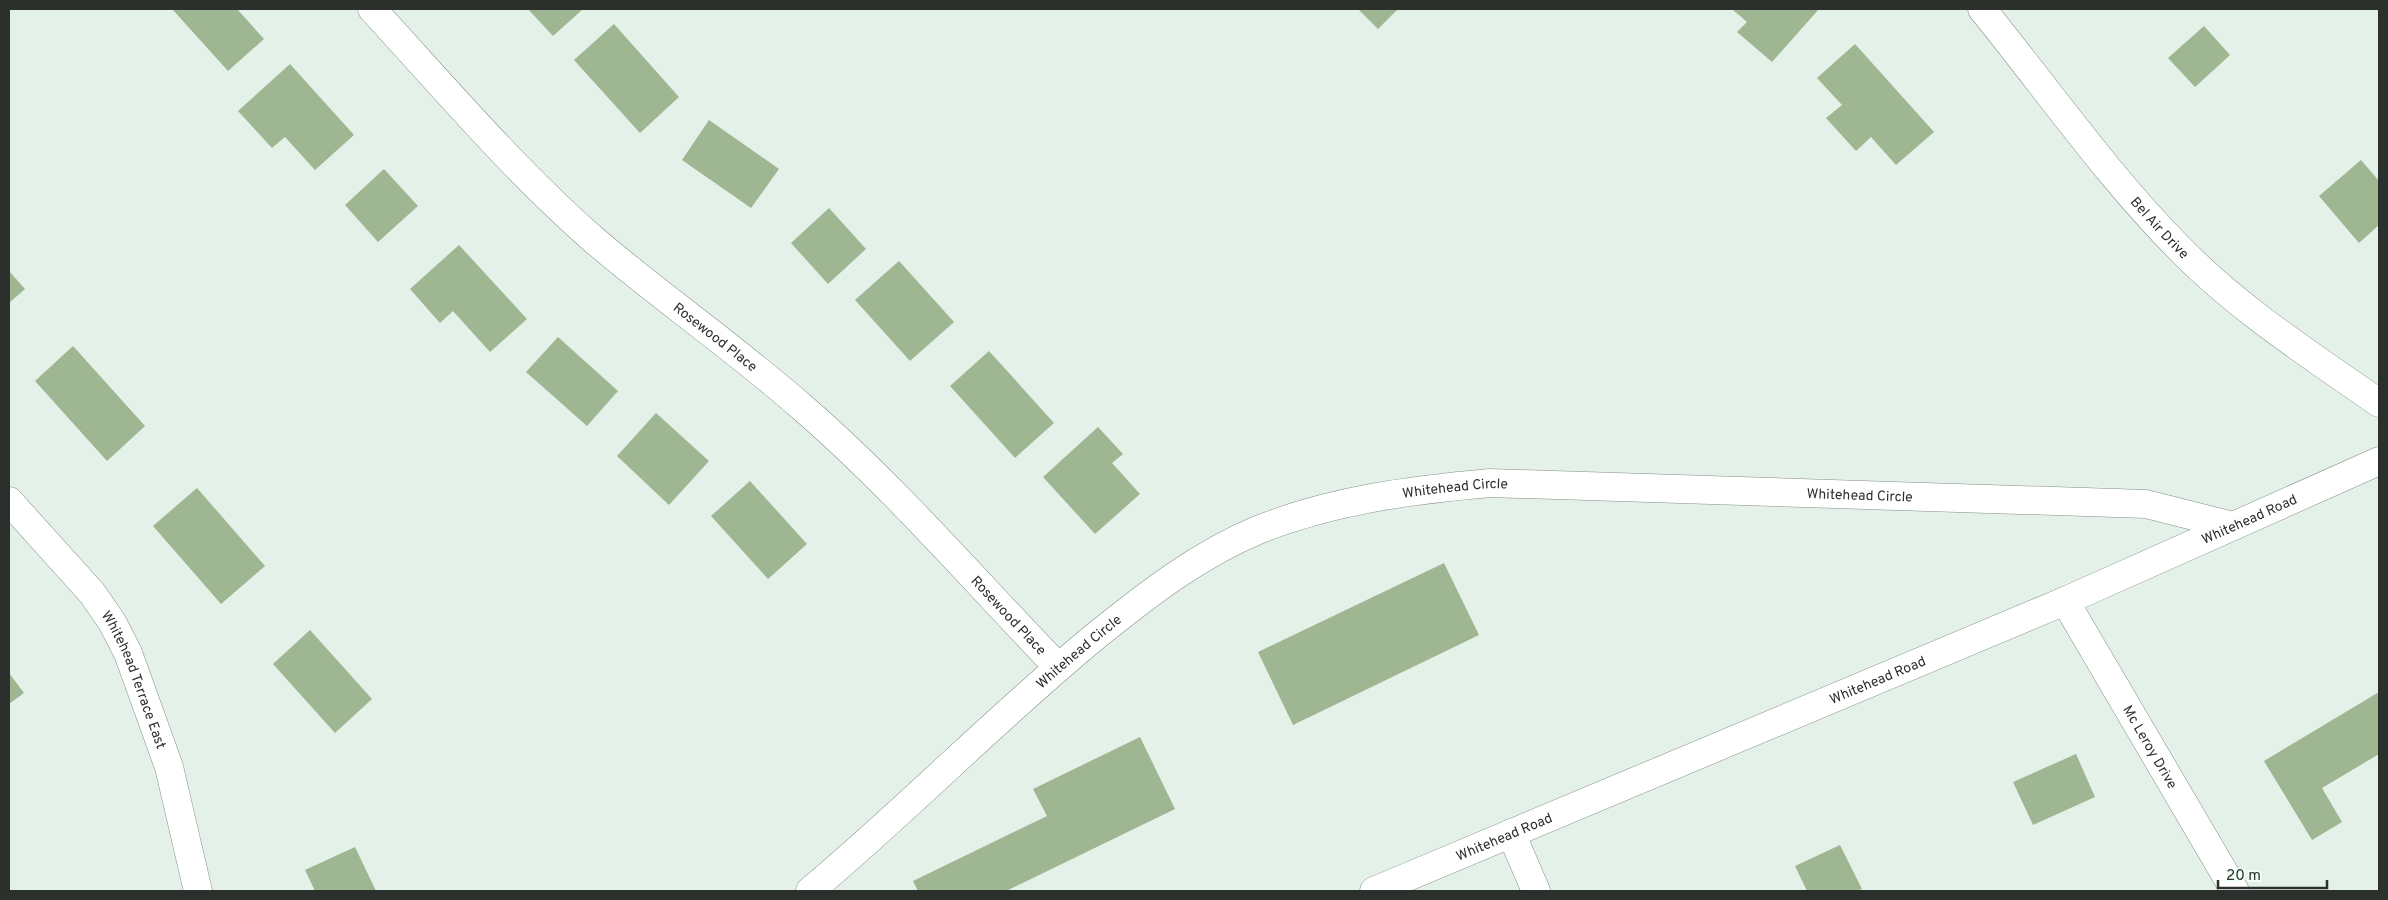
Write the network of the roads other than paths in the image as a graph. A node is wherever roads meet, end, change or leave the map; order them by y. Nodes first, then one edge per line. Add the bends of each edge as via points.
1 (372, 9) edge
2 (1982, 9) edge
3 (2379, 403) edge
4 (2379, 461) edge
5 (9, 501) edge
6 (2233, 526) junction
7 (2065, 601) junction
8 (1058, 667) junction
9 (1511, 833) junction
10 (198, 891) edge
11 (810, 891) edge
12 (1374, 891) edge
13 (1536, 891) edge
14 (2235, 891) edge

1 - 8 street, Rosewood Place via 489,138 543,191 594,239 802,407 846,447
2 - 3 street, Bel Air Drive via 2096,155 2182,252 2259,318
4 - 6 street, Whitehead Road
5 - 10 street, Whitehead Terrace East via 92,593 128,653 169,767
6 - 7 street, Whitehead Road
6 - 8 street, Whitehead Circle via 2146,504 1490,483 1427,488 1315,510 1258,530 1202,558 1152,591
7 - 9 street, Whitehead Road
7 - 14 street, Mc Leroy Drive
8 - 11 street, Whitehead Circle
9 - 12 street, Whitehead Road
9 - 13 street

